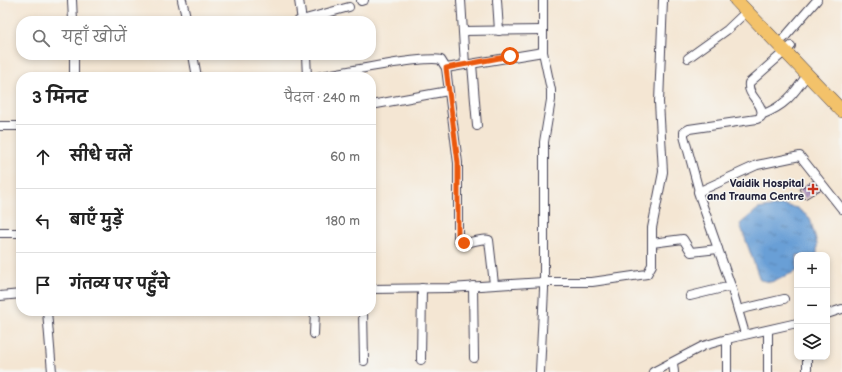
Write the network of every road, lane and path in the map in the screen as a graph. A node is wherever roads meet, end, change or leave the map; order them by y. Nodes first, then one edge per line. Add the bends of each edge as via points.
1 (72, 0) edge
2 (182, 0) edge
3 (299, 0) edge
4 (461, 0) edge
5 (497, 0) edge
6 (543, 0) edge
7 (663, 0) edge
8 (736, 0) edge
9 (817, 0) edge
10 (747, 6) edge
11 (349, 7) dead end
12 (73, 16) edge
13 (186, 16) edge
14 (301, 16) edge
15 (318, 16) edge
16 (543, 30) junction
17 (463, 31) junction
18 (499, 31) junction
19 (786, 45) junction
20 (543, 52) junction
21 (688, 58) dead end
22 (74, 60) edge
23 (194, 60) edge
24 (306, 60) edge
25 (469, 65) junction
26 (446, 68) junction
27 (74, 72) edge
28 (196, 72) edge
29 (307, 72) edge
30 (350, 72) edge
31 (807, 75) junction
32 (448, 91) junction
33 (842, 99) edge
34 (376, 104) edge
35 (842, 111) edge
36 (761, 115) junction
37 (0, 126) edge
38 (16, 126) edge
39 (477, 126) dead end
40 (699, 191) junction
41 (842, 209) edge
42 (0, 233) edge
43 (16, 233) edge
44 (652, 243) junction
45 (718, 249) junction
46 (544, 282) junction
47 (494, 284) junction
48 (472, 286) junction
49 (731, 286) junction
50 (422, 288) junction
51 (376, 289) edge
52 (16, 294) edge
53 (0, 296) edge
54 (690, 296) dead end
55 (784, 299) dead end
56 (842, 309) edge
57 (738, 310) junction
58 (830, 313) edge
59 (47, 316) edge
60 (315, 316) edge
61 (363, 316) edge
62 (794, 324) edge
63 (768, 330) junction
64 (314, 334) dead end
65 (745, 334) junction
66 (727, 339) junction
67 (474, 358) dead end
68 (421, 360) dead end
69 (806, 360) edge
70 (364, 361) dead end
71 (673, 363) junction
72 (52, 372) edge
73 (540, 372) edge
74 (653, 372) edge
75 (674, 372) edge
76 (727, 372) edge
77 (768, 372) edge
78 (807, 372) edge

1 - 12 street
2 - 13 street
3 - 14 street
4 - 17 street
5 - 18 street
6 - 16 street
7 - 44 street via 659,102 664,165 652,228
8 - 10 main road
9 - 19 street
10 - 19 main road
10 - 21 street via 727,30
11 - 15 street
16 - 18 street
16 - 20 street
17 - 18 street
17 - 25 street
19 - 31 main road
19 - 33 main road
19 - 36 street via 749,83 749,90 761,107
20 - 25 street
20 - 46 street via 551,95 544,142
22 - 27 street
23 - 28 street
24 - 29 street
25 - 26 street
25 - 39 street
26 - 30 street via 441,60 437,59
26 - 32 street
31 - 35 main road
31 - 36 street via 793,96 776,110
32 - 34 street
32 - 47 street via 458,163 458,238 461,243 489,240
36 - 40 street via 757,119 689,129 684,132
37 - 38 street
40 - 41 street via 757,165 800,156
40 - 45 street
42 - 43 street
44 - 45 street via 683,239 691,252
44 - 46 street via 652,265 647,274 592,282
45 - 49 street
46 - 47 street
46 - 73 street
47 - 48 street
48 - 50 street
48 - 67 street
49 - 54 street
49 - 57 street
50 - 51 street
50 - 68 street
52 - 53 street
55 - 57 street
56 - 58 street
57 - 65 street
59 - 72 street
60 - 64 street
61 - 70 street
62 - 63 street
63 - 65 street
63 - 77 street
65 - 66 street
66 - 71 street via 703,346
66 - 76 street
69 - 78 street
71 - 74 street
71 - 75 street

